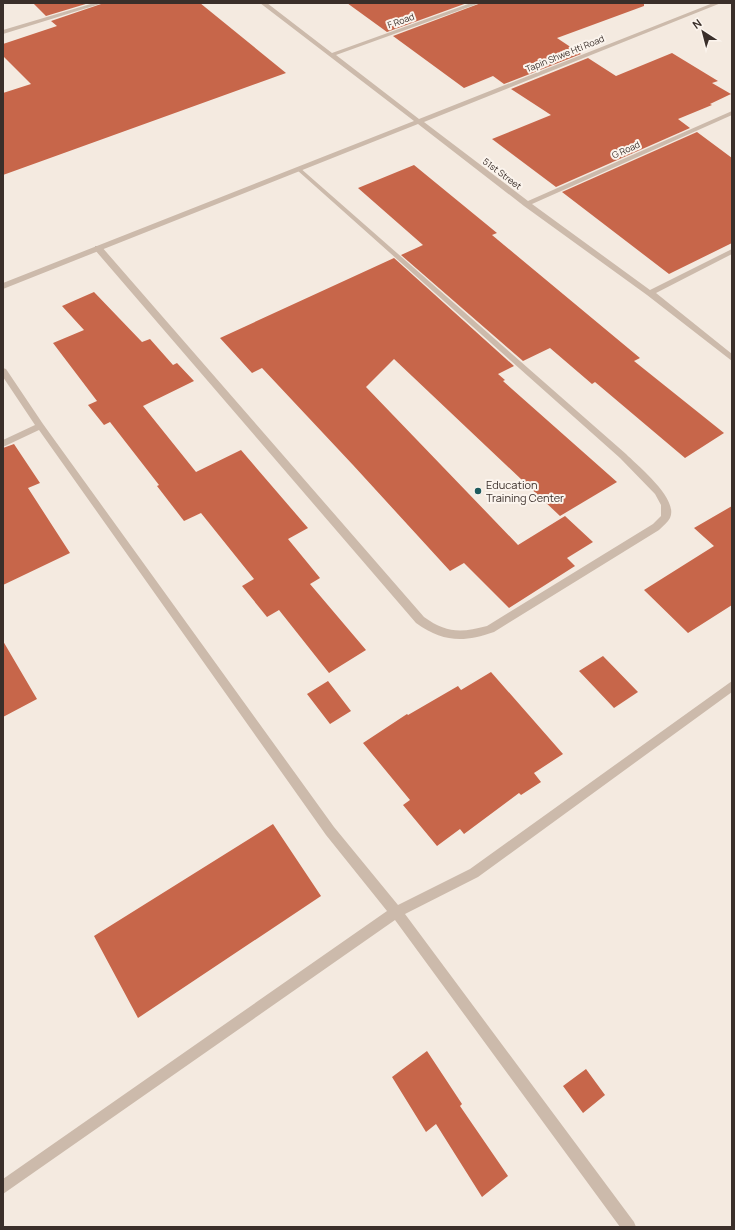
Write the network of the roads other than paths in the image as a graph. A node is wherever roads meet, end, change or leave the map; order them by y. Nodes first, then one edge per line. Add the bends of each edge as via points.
1 (100, 3) edge
2 (263, 3) edge
3 (477, 3) edge
4 (718, 3) edge
5 (3, 32) edge
6 (331, 55) junction
7 (732, 113) edge
8 (417, 122) junction
9 (299, 169) junction
10 (527, 204) junction
11 (98, 248) junction
12 (732, 251) edge
13 (3, 286) edge
14 (650, 293) junction
15 (732, 358) edge
16 (3, 371) edge
17 (40, 426) junction
18 (3, 444) edge
19 (732, 686) edge
20 (396, 912) junction
21 (3, 1187) edge
22 (629, 1227) edge

1 - 5 street
2 - 6 street, 51st Street
3 - 6 street, F Road
4 - 8 street, Tapin Shwe Hti Road
6 - 8 street, 51st Street
7 - 10 street, G Road
8 - 9 street, Tapin Shwe Hti Road
8 - 10 street, 51st Street
9 - 11 street, Tapin Shwe Hti Road
9 - 11 street via 623,456 658,492 666,505 666,517 656,527 490,629 471,635 449,635 434,630 420,620
10 - 14 street, 51st Street
11 - 13 street, Tapin Shwe Hti Road
12 - 14 street
14 - 15 street, 51st Street
16 - 17 street
17 - 18 street
17 - 20 street via 330,831
19 - 20 street via 474,873
20 - 21 street
20 - 22 street

